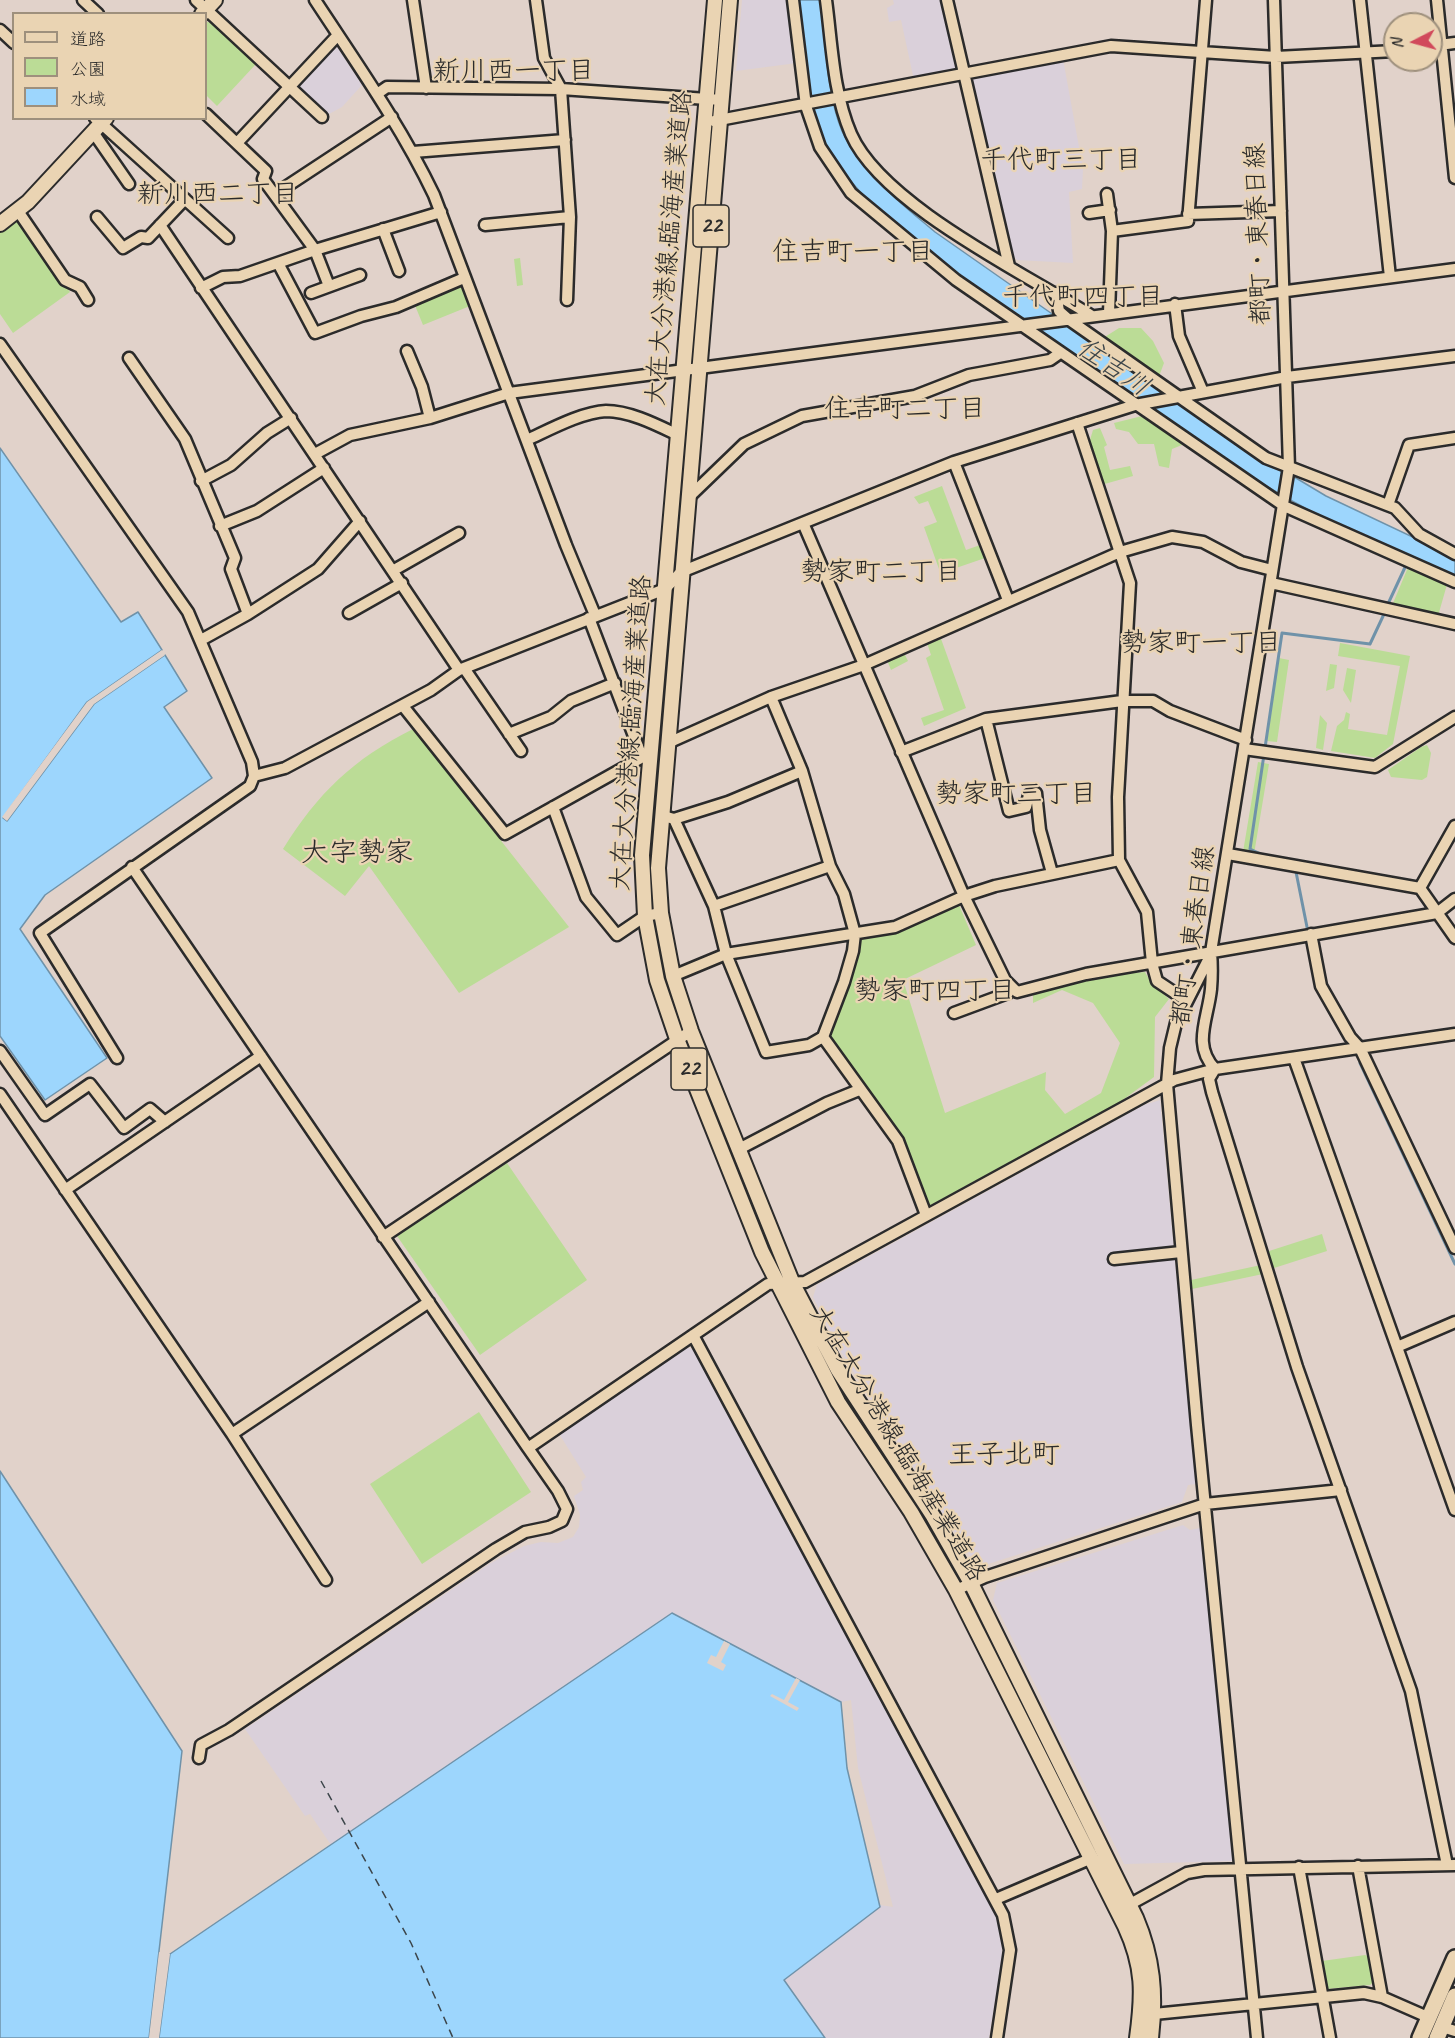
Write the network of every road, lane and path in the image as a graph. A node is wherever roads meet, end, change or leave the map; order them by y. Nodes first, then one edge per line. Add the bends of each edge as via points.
1 (83, 0) edge
2 (315, 0) edge
3 (413, 0) edge
4 (525, 0) edge
5 (715, 0) edge
6 (730, 0) edge
7 (793, 0) edge
8 (826, 0) edge
9 (947, 0) edge
10 (1206, 0) edge
11 (1274, 0) edge
12 (1360, 0) edge
13 (536, 3) edge
14 (205, 6) edge
15 (96, 12) edge
16 (0, 30) edge
17 (338, 35) junction
18 (12, 41) edge
19 (1383, 52) edge
20 (1202, 53) junction
21 (1366, 54) junction
22 (1276, 57) junction
23 (1440, 72) edge
24 (964, 73) junction
25 (290, 87) junction
26 (426, 88) junction
27 (561, 89) junction
28 (377, 94) junction
29 (706, 98) junction
30 (837, 99) junction
31 (722, 100) junction
32 (808, 105) junction
33 (207, 115) edge
34 (322, 117) dead end
35 (392, 117) junction
36 (705, 121) junction
37 (720, 122) junction
38 (99, 123) edge
39 (565, 140) junction
40 (237, 144) junction
41 (413, 152) junction
42 (1455, 178) edge
43 (129, 184) dead end
44 (275, 194) junction
45 (1107, 194) dead end
46 (185, 199) junction
47 (1110, 210) junction
48 (18, 211) junction
49 (1281, 211) junction
50 (441, 212) junction
51 (1089, 213) dead end
52 (1188, 214) junction
53 (97, 217) dead end
54 (570, 217) junction
55 (0, 224) edge
56 (160, 225) junction
57 (484, 225) dead end
58 (383, 229) junction
59 (1112, 231) junction
60 (228, 238) dead end
61 (315, 250) junction
62 (278, 263) junction
63 (1009, 266) junction
64 (1455, 268) edge
65 (399, 272) dead end
66 (360, 275) dead end
67 (1389, 277) junction
68 (464, 278) junction
69 (329, 286) junction
70 (201, 288) junction
71 (1284, 289) junction
72 (311, 293) dead end
73 (1056, 293) junction
74 (88, 300) dead end
75 (567, 300) dead end
76 (1175, 304) junction
77 (388, 310) junction
78 (1109, 313) junction
79 (1092, 316) junction
80 (1066, 319) junction
81 (393, 322) dead end
82 (1023, 325) junction
83 (0, 344) edge
84 (407, 351) dead end
85 (1060, 353) junction
86 (1455, 356) edge
87 (129, 358) dead end
88 (700, 368) junction
89 (683, 370) junction
90 (1287, 377) junction
91 (1203, 392) junction
92 (509, 393) junction
93 (1177, 395) junction
94 (1137, 404) junction
95 (291, 418) junction
96 (430, 418) junction
97 (1077, 423) junction
98 (678, 435) junction
99 (1455, 438) edge
100 (527, 440) junction
101 (315, 454) junction
102 (954, 462) junction
103 (1289, 467) junction
104 (324, 468) junction
105 (201, 481) junction
106 (686, 500) junction
107 (1388, 505) junction
108 (1284, 506) junction
109 (360, 521) junction
110 (803, 523) junction
111 (220, 526) junction
112 (459, 533) dead end
113 (1120, 552) junction
114 (1455, 554) edge
115 (394, 570) junction
116 (1272, 570) junction
117 (681, 572) junction
118 (1455, 582) edge
119 (402, 583) junction
120 (1270, 583) junction
121 (665, 589) junction
122 (1008, 600) junction
123 (349, 613) dead end
124 (248, 614) junction
125 (592, 616) junction
126 (1455, 624) edge
127 (201, 640) junction
128 (864, 665) junction
129 (461, 669) junction
130 (615, 683) junction
131 (771, 697) junction
132 (1122, 701) junction
133 (403, 706) junction
134 (1455, 717) edge
135 (986, 719) junction
136 (509, 734) junction
137 (668, 743) junction
138 (1245, 744) junction
139 (521, 751) dead end
140 (902, 752) junction
141 (646, 755) junction
142 (802, 771) junction
143 (254, 776) junction
144 (553, 807) junction
145 (668, 817) junction
146 (1455, 826) edge
147 (1228, 854) junction
148 (1119, 860) junction
149 (830, 866) junction
150 (132, 867) junction
151 (1052, 873) junction
152 (1420, 888) junction
153 (964, 896) junction
154 (1455, 899) edge
155 (714, 906) junction
156 (661, 913) junction
157 (1437, 913) junction
158 (645, 916) junction
159 (855, 934) junction
160 (1311, 934) junction
161 (1455, 938) edge
162 (1211, 952) junction
163 (726, 954) junction
164 (1152, 963) junction
165 (673, 976) junction
166 (1008, 993) dead end
167 (1187, 1001) junction
168 (954, 1012) dead end
169 (691, 1031) junction
170 (1455, 1034) edge
171 (822, 1037) junction
172 (677, 1039) junction
173 (1360, 1048) junction
174 (0, 1051) edge
175 (261, 1056) junction
176 (117, 1058) dead end
177 (1294, 1058) junction
178 (1215, 1069) junction
179 (1167, 1084) junction
180 (859, 1090) junction
181 (0, 1094) edge
182 (165, 1122) junction
183 (739, 1149) junction
184 (65, 1190) junction
185 (926, 1215) junction
186 (1450, 1226) edge
187 (383, 1237) junction
188 (1455, 1248) edge
189 (1181, 1252) junction
190 (1114, 1259) dead end
191 (776, 1282) junction
192 (793, 1284) junction
193 (429, 1302) junction
194 (1455, 1322) edge
195 (693, 1335) junction
196 (1397, 1347) junction
197 (232, 1434) junction
198 (528, 1448) junction
199 (1450, 1482) edge
200 (1341, 1490) junction
201 (1205, 1504) junction
202 (1455, 1510) edge
203 (326, 1580) dead end
204 (971, 1583) junction
205 (956, 1590) junction
206 (199, 1758) dead end
207 (1092, 1858) junction
208 (1451, 1865) edge
209 (1358, 1866) junction
210 (1299, 1867) junction
211 (1242, 1868) junction
212 (996, 1899) junction
213 (1124, 1907) junction
214 (1455, 1958) edge
215 (1455, 1996) edge
216 (1382, 1997) junction
217 (1324, 1998) junction
218 (1255, 2005) junction
219 (1154, 2014) junction
220 (1441, 2029) edge
221 (997, 2038) edge
222 (1137, 2038) edge
223 (1151, 2038) edge
224 (1257, 2038) edge
225 (1330, 2038) edge
226 (1420, 2038) edge

1 - 15 street
2 - 17 street
3 - 26 street
4 - 13 street
5 - 29 main road, 大在大分港線;臨海産業道路 / 22
6 - 31 main road, 大在大分港線;臨海産業道路 / 22
7 - 32 street
8 - 30 street
9 - 24 street
10 - 20 street
11 - 22 street, 都町・東春日線
12 - 21 street
13 - 27 street via 544,58
14 - 25 street
16 - 18 street
17 - 25 street
17 - 28 street
19 - 21 street
20 - 22 street
20 - 24 street via 1111,46
20 - 52 street
21 - 22 street
21 - 67 street
22 - 49 street, 都町・東春日線
23 - 42 street
24 - 30 street
24 - 63 street
25 - 34 street
25 - 40 street
26 - 27 street
26 - 28 street via 387,87
27 - 29 street
27 - 39 street
28 - 35 street
29 - 31 street
29 - 36 main road, 大在大分港線;臨海産業道路 / 22
30 - 32 street
30 - 63 street via 852,137 892,186 926,214
31 - 37 main road, 大在大分港線;臨海産業道路 / 22
32 - 37 street
32 - 82 street via 820,147 851,192 956,280
33 - 40 street
35 - 41 street
35 - 44 street
36 - 37 street
36 - 89 main road, 大在大分港線;臨海産業道路 / 22
37 - 88 main road, 大在大分港線;臨海産業道路 / 22
38 - 43 street
38 - 46 street
38 - 48 main road
39 - 41 street
39 - 54 street
40 - 44 street via 266,171 263,179
41 - 50 street
44 - 61 street
45 - 47 street
46 - 56 street
46 - 60 street
47 - 51 street
47 - 59 street
48 - 55 main road
48 - 74 street via 65,280 80,287
49 - 52 street
49 - 71 street, 都町・東春日線
50 - 58 street
50 - 68 street
52 - 59 street via 1188,221
53 - 56 street via 123,249 141,237 148,238
54 - 57 street
54 - 75 street
56 - 70 street
58 - 61 street
58 - 65 street
59 - 78 street
61 - 62 street
61 - 69 street
62 - 70 street via 240,276 223,277
62 - 77 street via 315,333
63 - 73 street
64 - 67 street
66 - 69 street
67 - 71 street
68 - 77 street
68 - 92 street
69 - 72 street
70 - 95 street
71 - 76 street
71 - 90 street, 都町・東春日線
73 - 79 street
73 - 80 street via 1059,311
76 - 78 street
76 - 91 street via 1179,336
77 - 81 street
78 - 79 street
79 - 80 street
80 - 82 street
80 - 93 street
82 - 85 street
82 - 88 street
83 - 127 street via 173,590
84 - 96 street
85 - 94 street
85 - 106 street via 1050,360 969,375 915,396 802,416 744,444
86 - 90 street
87 - 105 street via 185,440
88 - 89 street
88 - 106 main road, 大在大分港線;臨海産業道路 / 22
89 - 92 street
89 - 98 main road, 大在大分港線;臨海産業道路 / 22
90 - 91 street
90 - 103 street, 都町・東春日線
91 - 93 street
92 - 96 street
92 - 100 street
93 - 94 street
93 - 103 street via 1266,458
94 - 97 street
94 - 108 street
95 - 101 street
95 - 105 street via 231,465
96 - 101 street via 350,435
97 - 102 street
97 - 113 street
98 - 100 street via 642,419 607,411 572,420
98 - 121 main road, 大在大分港線;臨海産業道路 / 22
99 - 107 street via 1408,445
100 - 125 street
101 - 104 street
102 - 110 street
102 - 122 street
103 - 107 street
103 - 108 street, 都町・東春日線
104 - 109 street
104 - 111 street via 257,511
105 - 111 street
106 - 117 main road, 大在大分港線;臨海産業道路 / 22
107 - 114 street via 1401,513 1419,534
108 - 116 street, 都町・東春日線
108 - 118 street
109 - 115 street
109 - 124 street via 318,569
110 - 117 street
110 - 128 street
111 - 124 street via 235,558 231,568
112 - 115 street
113 - 116 street via 1172,537 1203,542 1241,562
113 - 122 street
113 - 132 street via 1130,583 1131,603
115 - 119 street
116 - 120 street, 都町・東春日線
117 - 121 street
117 - 137 main road, 大在大分港線;臨海産業道路 / 22
119 - 123 street
119 - 129 street
120 - 126 street
120 - 138 street, 都町・東春日線
121 - 125 street
121 - 141 main road, 大在大分港線;臨海産業道路 / 22
122 - 128 street
124 - 127 street
125 - 129 street
125 - 130 street
127 - 143 street via 252,762
128 - 131 street
128 - 140 street
129 - 133 street
129 - 136 street
130 - 136 street
130 - 141 street
131 - 137 street
131 - 142 street
132 - 135 street
132 - 138 street via 1153,701
132 - 148 street
133 - 143 street via 285,768
133 - 144 street via 505,834
134 - 138 street via 1375,767
135 - 140 street
135 - 151 street via 1009,811 1026,807 1029,795 1036,793 1040,830
136 - 139 street
137 - 145 main road, 大在大分港線;臨海産業道路 / 22
138 - 147 street, 都町・東春日線
140 - 153 street
141 - 144 street
141 - 158 main road, 大在大分港線;臨海産業道路 / 22 via 642,855
142 - 145 street via 728,802
142 - 149 street
143 - 150 street via 250,786
144 - 158 street via 586,897 617,935
145 - 155 street
145 - 156 main road, 大在大分港線;臨海産業道路 / 22 via 658,868
146 - 152 street
147 - 152 street
147 - 162 street, 都町・東春日線
148 - 151 street
148 - 164 street via 1147,912
149 - 155 street
149 - 159 street via 844,894
150 - 175 street
150 - 176 street via 40,933
151 - 153 street
152 - 157 street
153 - 159 street via 895,927
153 - 164 street via 1005,980 1017,992
154 - 157 street
155 - 163 street
156 - 158 street
156 - 165 main road, 大在大分港線;臨海産業道路 / 22
157 - 160 street
157 - 161 street
158 - 172 main road, 大在大分港線;臨海産業道路 / 22 via 657,980
159 - 163 street
159 - 171 street via 847,971
160 - 162 street
160 - 173 street via 1321,986
162 - 164 street
162 - 167 street
162 - 178 street, 都町・東春日線 via 1211,988 1203,1043 1205,1058
163 - 165 street
163 - 171 street via 766,1052 809,1045
164 - 167 street via 1160,985
165 - 169 main road, 大在大分港線;臨海産業道路 / 22
166 - 168 street
167 - 179 street via 1171,1041
169 - 172 street
169 - 183 main road, 大在大分港線;臨海産業道路 / 22
170 - 173 street
171 - 180 street
172 - 187 street
172 - 191 main road, 大在大分港線;臨海産業道路 / 22
173 - 177 street
173 - 186 street
174 - 182 street via 45,1115 90,1084 124,1128 150,1109
175 - 182 street
175 - 187 street
177 - 178 street
177 - 196 street
178 - 179 street via 1187,1074
178 - 200 street, 都町・東春日線 via 1209,1079 1212,1092 1306,1393
179 - 185 street
179 - 189 street
180 - 183 street
180 - 185 street via 898,1141
181 - 184 street
182 - 184 street
183 - 192 main road, 大在大分港線;臨海産業道路 / 22
184 - 197 street
185 - 192 street via 805,1282
186 - 188 street
187 - 193 street
189 - 190 street
189 - 201 street
191 - 192 street
191 - 195 street
191 - 205 main road, 大在大分港線;臨海産業道路 / 22 via 838,1402 911,1512
192 - 204 main road, 大在大分港線;臨海産業道路 / 22 via 838,1370 933,1516
193 - 197 street
193 - 198 street
194 - 196 street
195 - 198 street
195 - 212 street
196 - 199 street
197 - 203 street
198 - 206 street via 567,1509 562,1521 525,1532 496,1550 201,1745
199 - 202 street
200 - 201 street
200 - 208 street, 都町・東春日線 via 1411,1691 1429,1787
201 - 204 street
201 - 211 street
204 - 205 street
204 - 213 main road, 大在大分港線;臨海産業道路 / 22
205 - 207 main road, 大在大分港線;臨海産業道路 / 22
207 - 212 street
207 - 213 main road, 大在大分港線;臨海産業道路 / 22
208 - 209 street
209 - 210 street
209 - 216 street
210 - 211 street
210 - 217 street
211 - 213 street via 1187,1873
211 - 218 street
212 - 221 street via 1007,1926 1010,1950
213 - 219 main road, 大在大分港線;臨海産業道路 / 22 via 1143,1934 1153,1968
213 - 222 main road, 大在大分港線;臨海産業道路 / 22 via 1141,1973
214 - 220 highway
215 - 220 highway
216 - 217 street via 1364,1993
216 - 220 street
217 - 218 street
217 - 225 street
218 - 219 street
218 - 224 street
219 - 223 main road, 大在大分港線;臨海産業道路 / 22
220 - 226 highway

